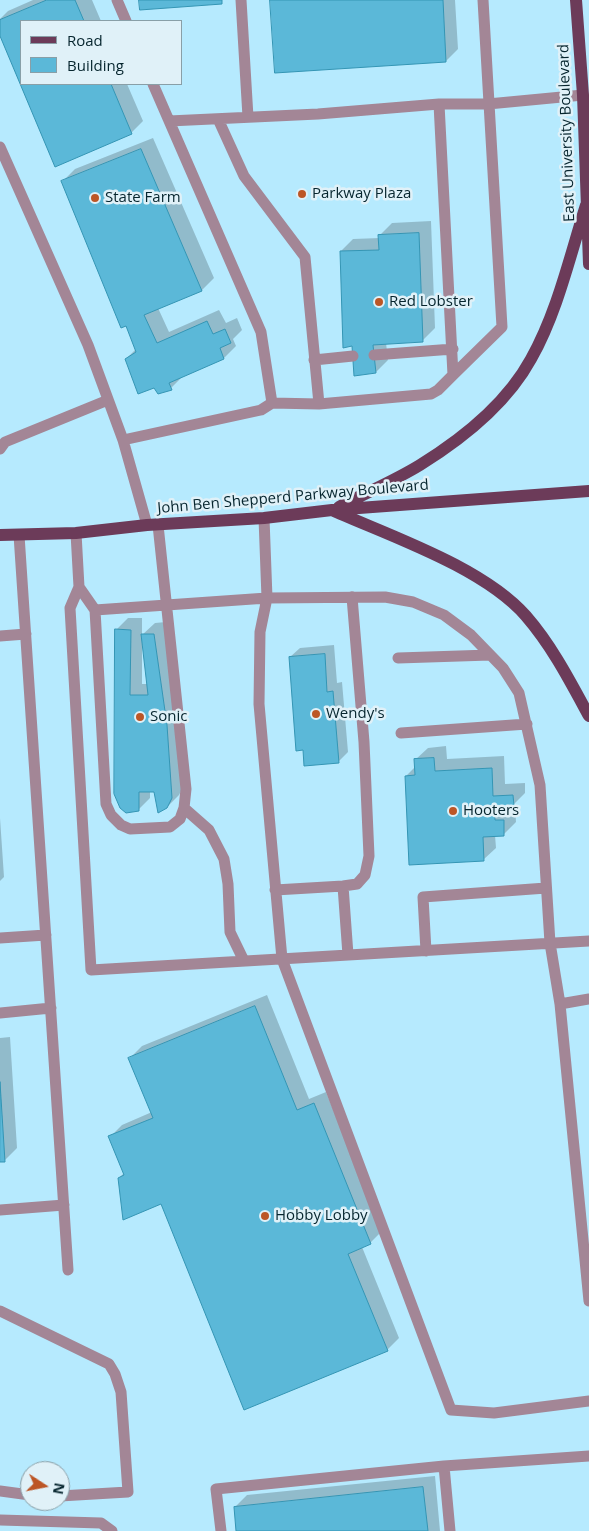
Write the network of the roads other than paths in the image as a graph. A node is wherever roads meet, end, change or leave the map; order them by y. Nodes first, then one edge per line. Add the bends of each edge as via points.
1 (117, 0) edge
2 (242, 0) edge
3 (483, 0) edge
4 (576, 0) edge
5 (126, 20) edge
6 (153, 85) edge
7 (583, 95) junction
8 (439, 104) junction
9 (488, 104) junction
10 (248, 117) junction
11 (218, 119) junction
12 (169, 121) junction
13 (0, 147) edge
14 (587, 178) edge
15 (587, 208) edge
16 (589, 264) edge
17 (453, 349) junction
18 (374, 355) dead end
19 (353, 356) dead end
20 (314, 360) junction
21 (453, 374) junction
22 (108, 400) junction
23 (272, 403) junction
24 (319, 404) junction
25 (123, 440) junction
26 (0, 449) edge
27 (589, 492) edge
28 (332, 510) junction
29 (264, 518) junction
30 (152, 525) junction
31 (76, 533) junction
32 (0, 535) edge
33 (19, 535) junction
34 (79, 587) junction
35 (352, 597) junction
36 (267, 598) junction
37 (166, 604) junction
38 (95, 610) junction
39 (26, 634) junction
40 (0, 636) edge
41 (490, 655) junction
42 (398, 658) dead end
43 (589, 716) edge
44 (526, 724) junction
45 (401, 733) dead end
46 (184, 808) junction
47 (343, 886) junction
48 (546, 888) junction
49 (275, 890) junction
50 (46, 935) junction
51 (0, 938) edge
52 (589, 941) edge
53 (550, 943) junction
54 (426, 951) junction
55 (348, 955) junction
56 (282, 959) junction
57 (244, 961) junction
58 (589, 999) edge
59 (560, 1004) junction
60 (51, 1008) junction
61 (0, 1013) edge
62 (64, 1205) junction
63 (0, 1210) edge
64 (68, 1270) dead end
65 (589, 1301) edge
66 (0, 1311) edge
67 (589, 1401) edge
68 (589, 1456) edge
69 (444, 1466) junction
70 (0, 1491) edge
71 (20, 1494) edge
72 (70, 1495) edge
73 (0, 1520) edge
74 (112, 1531) edge
75 (221, 1531) edge
76 (450, 1531) edge

1 - 5 lane
2 - 10 lane
3 - 9 lane
4 - 7 main road, East University Boulevard
6 - 12 lane
7 - 9 lane
7 - 14 main road, East University Boulevard
8 - 9 lane
8 - 10 lane
8 - 17 lane
9 - 21 lane via 502,326
10 - 11 lane
11 - 12 lane
11 - 20 lane via 244,176 305,257
12 - 23 lane via 261,332
13 - 22 lane via 88,346
14 - 15 main road, East University Boulevard
15 - 16 main road, East University Boulevard
15 - 28 main road via 548,322 531,360 516,382 476,423 419,465
17 - 18 lane
17 - 21 lane
19 - 20 lane
20 - 24 lane
21 - 24 lane via 431,394
22 - 25 lane
22 - 26 lane via 5,442
23 - 24 lane
23 - 25 lane via 261,410
25 - 30 lane
27 - 28 main road, John Ben Shepperd Parkway Boulevard
28 - 29 main road, John Ben Shepperd Parkway Boulevard
28 - 43 main road via 445,560 503,596 525,615 542,637
29 - 30 main road, John Ben Shepperd Parkway Boulevard
29 - 36 lane
30 - 31 main road, John Ben Shepperd Parkway Boulevard
30 - 37 lane
31 - 33 main road, John Ben Shepperd Parkway Boulevard
31 - 34 lane
32 - 33 main road, John Ben Shepperd Parkway Boulevard
33 - 39 lane
34 - 38 lane
34 - 57 lane via 70,608 91,970
35 - 36 lane
35 - 41 lane via 385,597 413,602 444,614 471,634
35 - 47 lane via 369,856 365,876 357,884
36 - 37 lane
36 - 49 lane via 260,632 258,704
37 - 38 lane
37 - 46 lane via 186,789
38 - 46 lane via 106,804 111,816 130,828 170,827 180,819
39 - 40 lane
39 - 50 lane
41 - 42 lane
41 - 44 lane via 519,693
44 - 45 lane
44 - 48 lane via 540,785
46 - 57 lane via 208,830 224,859 230,932
47 - 49 lane
47 - 55 lane
48 - 53 lane
48 - 54 lane via 422,897
49 - 56 lane
50 - 51 lane
50 - 60 lane
52 - 53 lane
53 - 54 lane
53 - 59 lane
54 - 55 lane
55 - 56 lane
56 - 57 lane
56 - 67 lane via 451,1410 494,1413
58 - 59 lane
59 - 65 lane
60 - 61 lane
60 - 62 lane
62 - 63 lane
62 - 64 lane
66 - 72 lane via 109,1364 115,1374 121,1392 128,1492
68 - 69 lane
69 - 75 lane via 216,1489
69 - 76 lane
70 - 71 lane
73 - 74 lane via 101,1523

